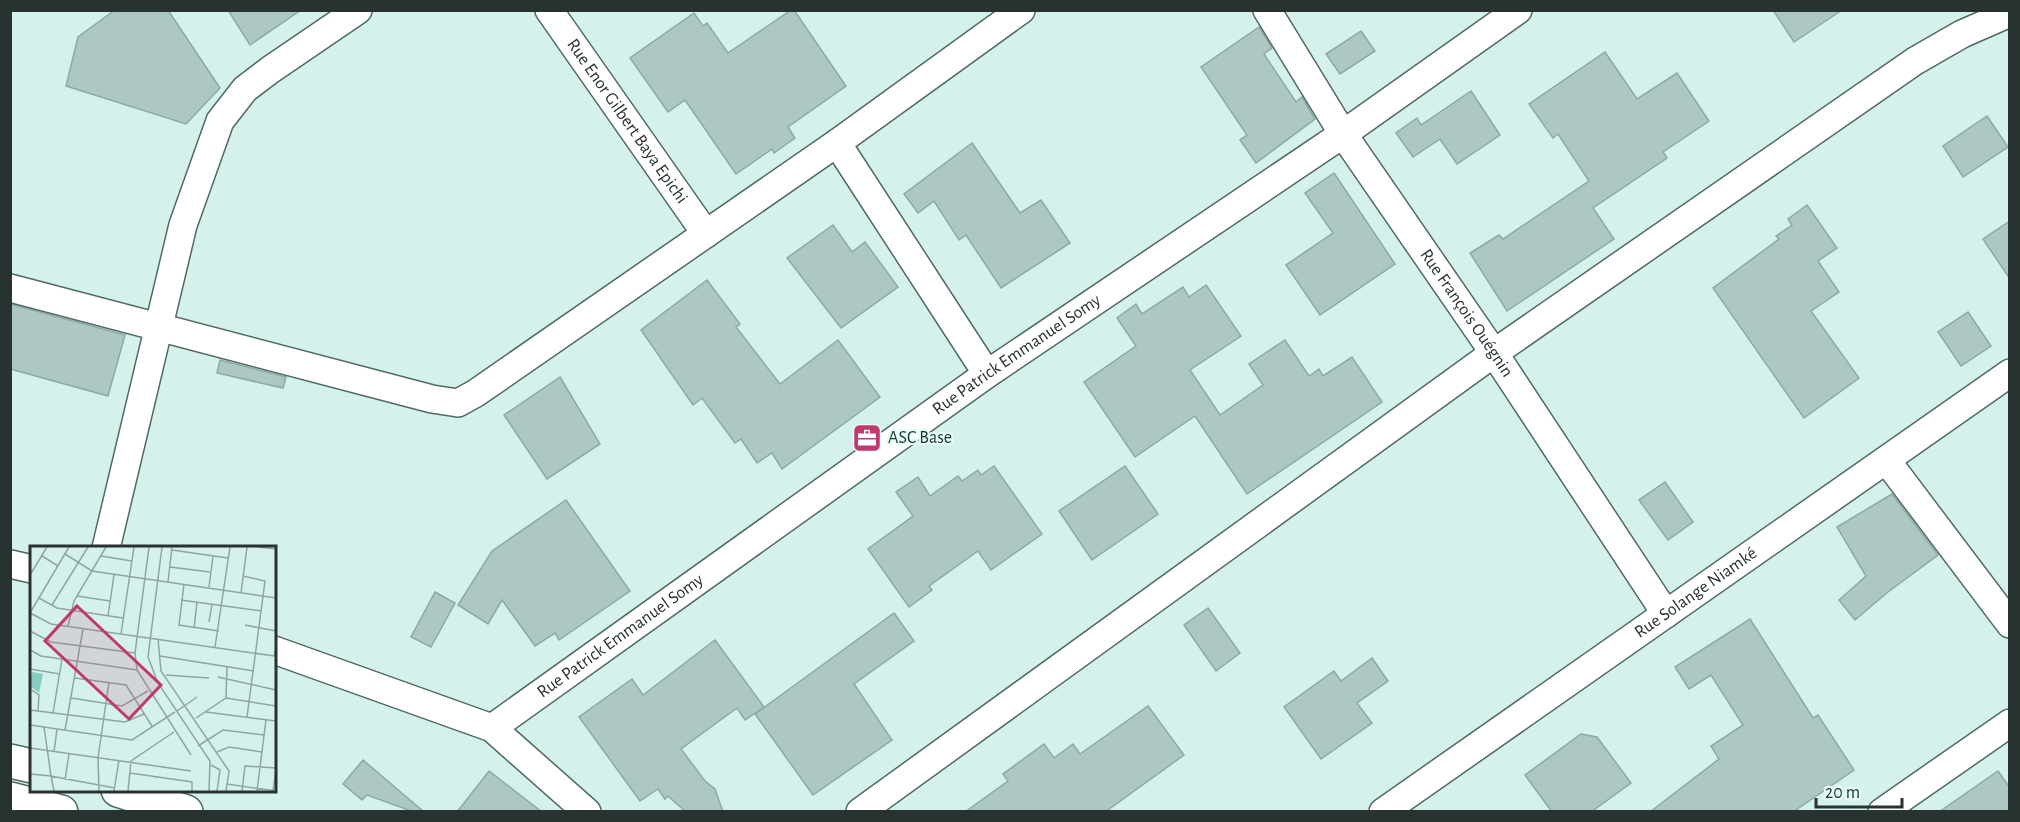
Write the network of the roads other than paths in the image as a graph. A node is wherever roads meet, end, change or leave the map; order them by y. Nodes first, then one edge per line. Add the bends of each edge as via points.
1 (358, 10) edge
2 (549, 10) edge
3 (1021, 10) edge
4 (1267, 10) edge
5 (1518, 10) edge
6 (2010, 13) edge
7 (1343, 134) junction
8 (837, 143) junction
9 (706, 234) junction
10 (10, 288) edge
11 (159, 327) junction
12 (1494, 353) junction
13 (2010, 373) edge
14 (987, 374) junction
15 (1887, 461) junction
16 (106, 546) edge
17 (10, 564) edge
18 (30, 569) edge
19 (1666, 614) junction
20 (2010, 624) edge
21 (276, 651) edge
22 (2010, 723) edge
23 (492, 728) junction
24 (10, 761) edge
25 (30, 766) edge
26 (124, 792) edge
27 (10, 799) edge
28 (62, 812) edge
29 (186, 812) edge
30 (587, 812) edge
31 (860, 812) edge
32 (1383, 812) edge
33 (1881, 812) edge

1 - 11 street via 245,89 220,121 183,225
2 - 9 street, Rue Enor Gilbert Baya Epichi
3 - 8 street
4 - 7 street, Rue François Ouégnin
5 - 7 street, Rue Patrick Emmanuel Somy
6 - 12 street via 1962,34 1915,62
7 - 12 street, Rue François Ouégnin
7 - 14 street, Rue Patrick Emmanuel Somy
8 - 9 street
8 - 14 street
9 - 11 street via 458,403
10 - 11 street
11 - 16 street
12 - 19 street, Rue François Ouégnin
12 - 31 street
13 - 15 street, Rue Solange Niamké
14 - 23 street, Rue Patrick Emmanuel Somy
15 - 19 street, Rue Solange Niamké
15 - 20 street
17 - 18 street
19 - 32 street, Rue Solange Niamké
21 - 23 street
22 - 33 street
23 - 30 street
24 - 25 main road
26 - 29 main road
27 - 28 main road

